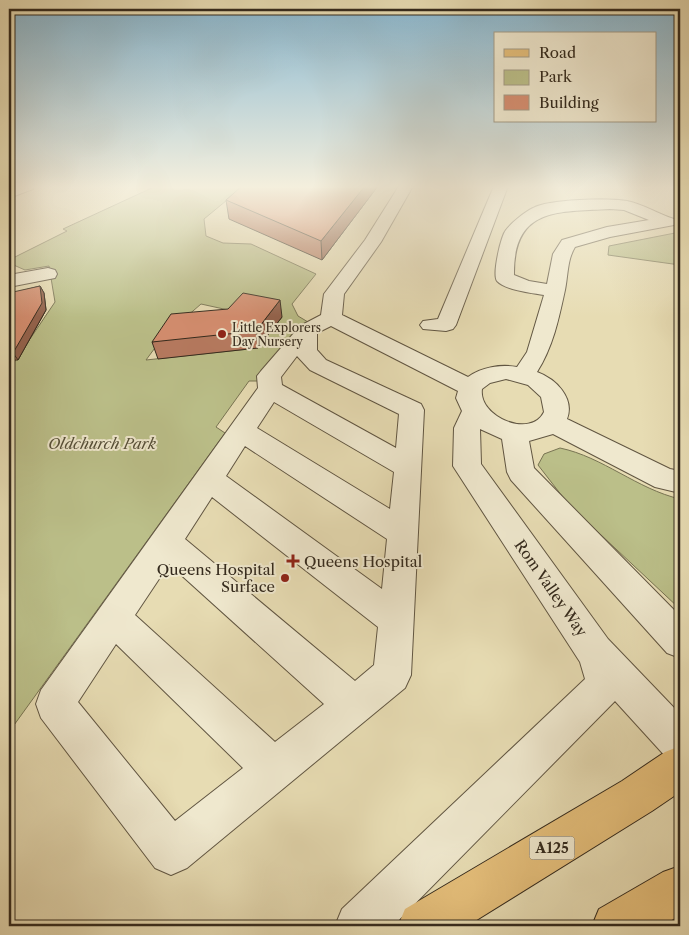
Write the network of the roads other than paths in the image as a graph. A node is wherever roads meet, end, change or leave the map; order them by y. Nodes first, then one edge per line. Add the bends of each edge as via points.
1 (380, 230) edge
2 (483, 230) edge
3 (516, 230) edge
4 (624, 230) edge
5 (48, 274) dead end
6 (9, 281) edge
7 (555, 291) junction
8 (319, 324) junction
9 (430, 325) dead end
10 (523, 375) junction
11 (270, 389) junction
12 (472, 400) junction
13 (552, 423) junction
14 (242, 431) junction
15 (514, 432) junction
16 (408, 467) junction
17 (209, 479) junction
18 (680, 482) edge
19 (403, 533) junction
20 (166, 542) junction
21 (114, 618) junction
22 (396, 620) junction
23 (680, 641) edge
24 (596, 652) junction
25 (354, 705) junction
26 (680, 743) edge
27 (680, 767) edge
28 (274, 769) junction
29 (680, 889) edge
30 (359, 926) edge
31 (422, 926) edge
32 (616, 926) edge

1 - 8 street via 334,294
2 - 9 street via 446,325
3 - 7 street via 505,263 505,278 525,286
4 - 7 street via 568,244 562,254
5 - 6 street
7 - 10 street via 538,353
8 - 11 street via 269,376
8 - 12 street
8 - 16 street via 304,348 308,358 412,410
10 - 12 street via 490,373 477,378
10 - 13 street via 536,380 554,396 558,415
11 - 14 street
11 - 16 street
12 - 15 street via 491,426
12 - 24 street, Rom Valley Way via 467,428 467,466
13 - 15 street via 536,431
13 - 18 street via 665,479
14 - 17 street
14 - 19 street
15 - 23 street via 522,472
16 - 19 street
17 - 20 street
17 - 22 street
19 - 22 street
20 - 21 street
20 - 25 street
21 - 28 street
21 - 28 street via 56,704 171,852
22 - 25 street via 392,675
24 - 26 street, Rom Valley Way
24 - 30 street via 605,685
25 - 28 street
27 - 31 main road, A125
29 - 32 main road

